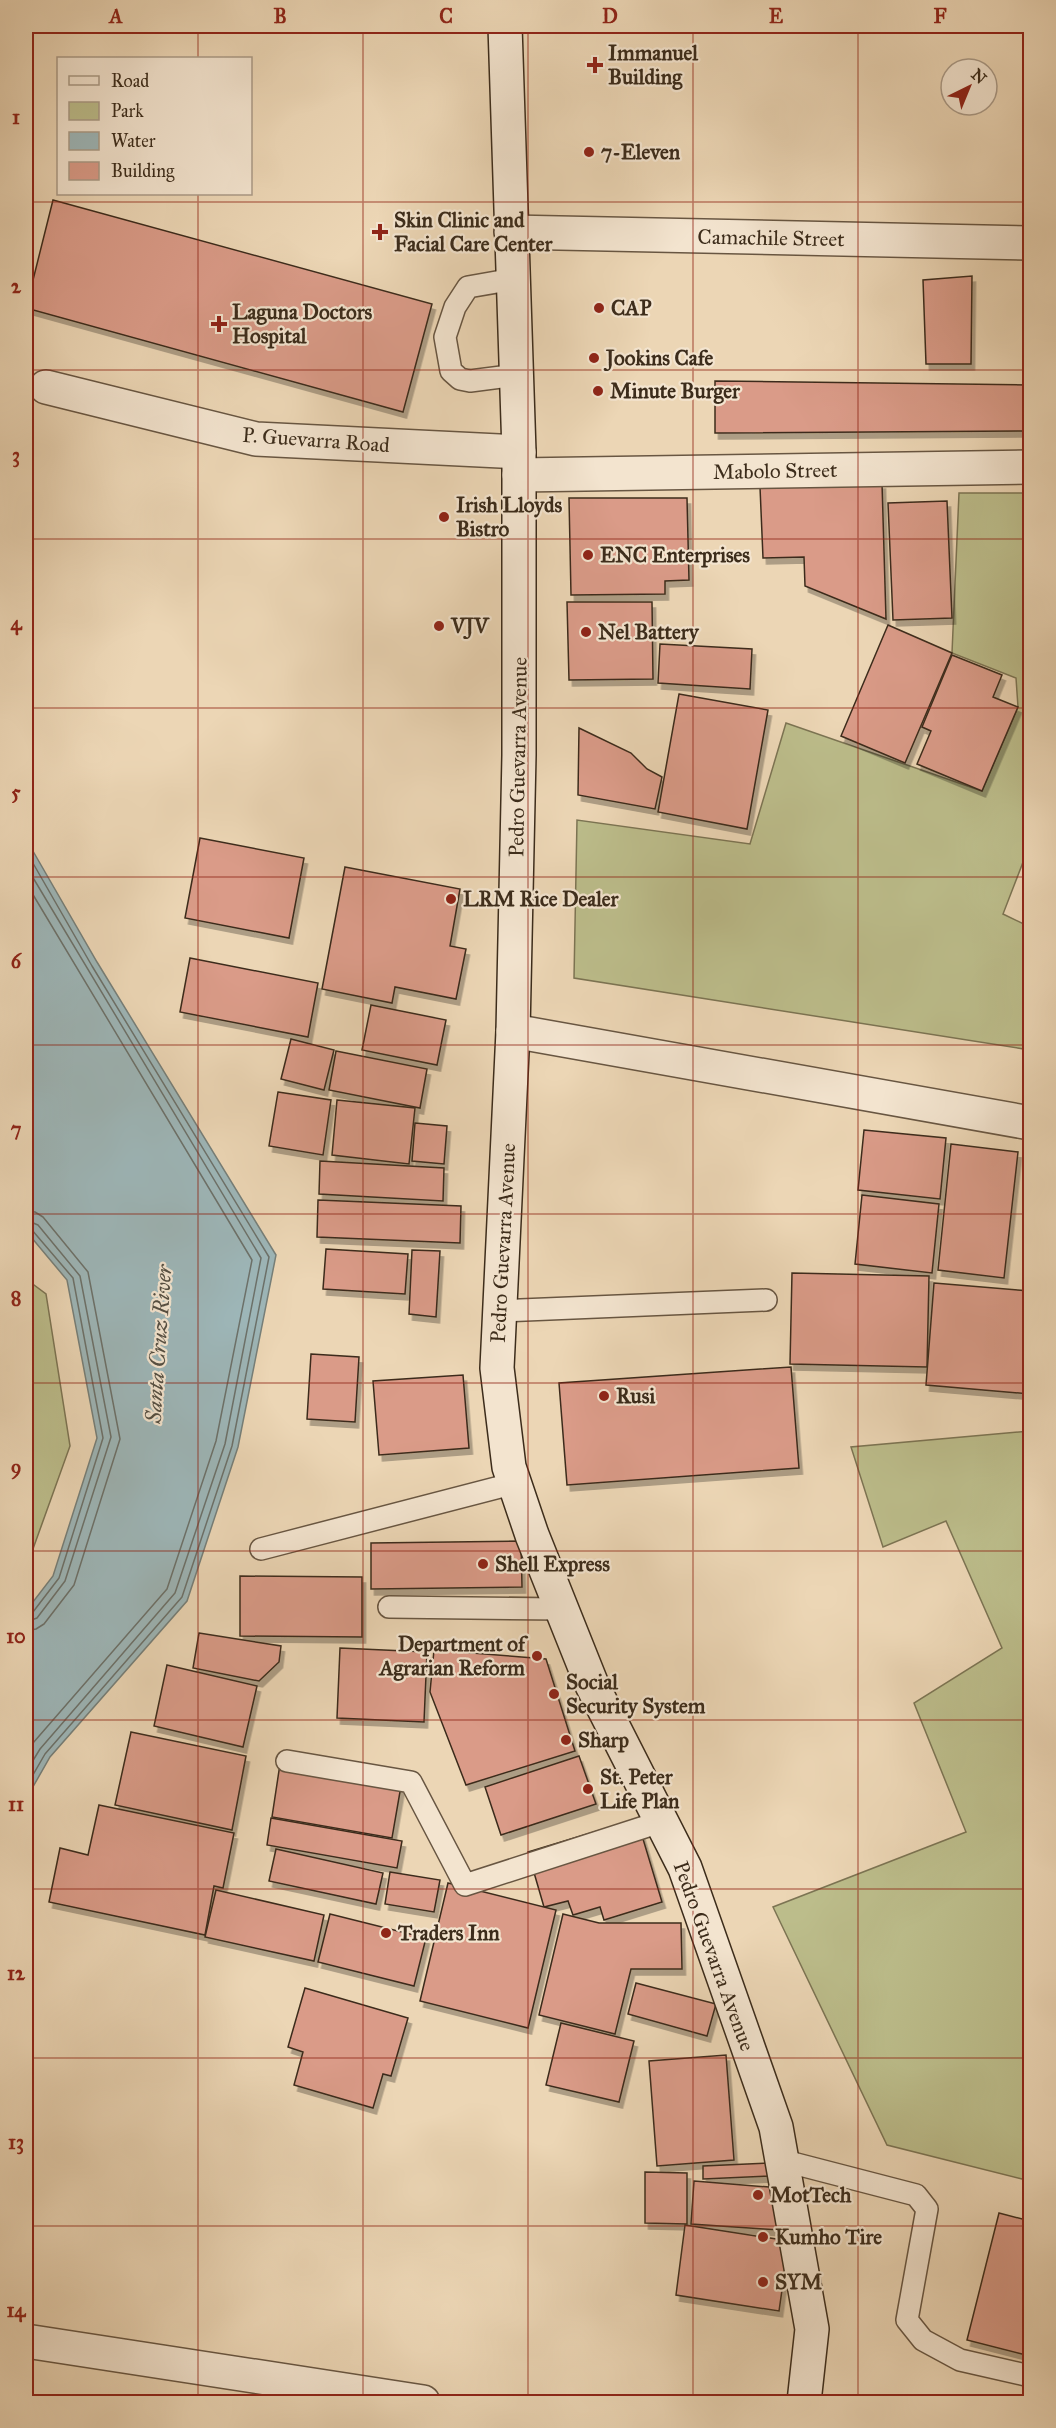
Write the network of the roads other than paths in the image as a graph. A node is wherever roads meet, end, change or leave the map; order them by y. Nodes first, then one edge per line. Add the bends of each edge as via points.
1 (505, 26) edge
2 (511, 232) junction
3 (1030, 243) edge
4 (514, 279) junction
5 (517, 375) junction
6 (46, 387) dead end
7 (519, 463) junction
8 (1030, 467) edge
9 (513, 1031) junction
10 (1030, 1123) edge
11 (766, 1300) dead end
12 (499, 1311) junction
13 (515, 1483) junction
14 (261, 1549) dead end
15 (389, 1607) dead end
16 (562, 1609) junction
17 (287, 1761) dead end
18 (660, 1822) junction
19 (781, 2160) junction
20 (26, 2341) edge
21 (1030, 2376) edge
22 (423, 2403) edge
23 (804, 2403) edge

1 - 2 main road, Pedro Guevarra Avenue
2 - 3 main road, Camachile Street
2 - 4 main road, Pedro Guevarra Avenue
4 - 5 main road, Pedro Guevarra Avenue
4 - 5 lane via 468,287 455,307 445,337 451,371 460,379
5 - 7 main road, Pedro Guevarra Avenue
6 - 7 main road, P. Guevarra Road via 256,439
7 - 8 main road, Mabolo Street
7 - 9 main road, Pedro Guevarra Avenue via 519,755
9 - 10 main road
9 - 12 main road, Pedro Guevarra Avenue
11 - 12 lane
12 - 13 main road, Pedro Guevarra Avenue via 497,1368 509,1467
13 - 14 lane
13 - 16 main road, Pedro Guevarra Avenue
15 - 16 lane
16 - 18 main road, Pedro Guevarra Avenue via 592,1684
17 - 18 lane via 411,1782 465,1885
18 - 19 main road, Pedro Guevarra Avenue via 685,1868 776,2127
19 - 21 lane via 916,2195 927,2209 907,2320 924,2340 960,2360
19 - 23 main road, Pedro Guevarra Avenue via 812,2329
20 - 22 main road

